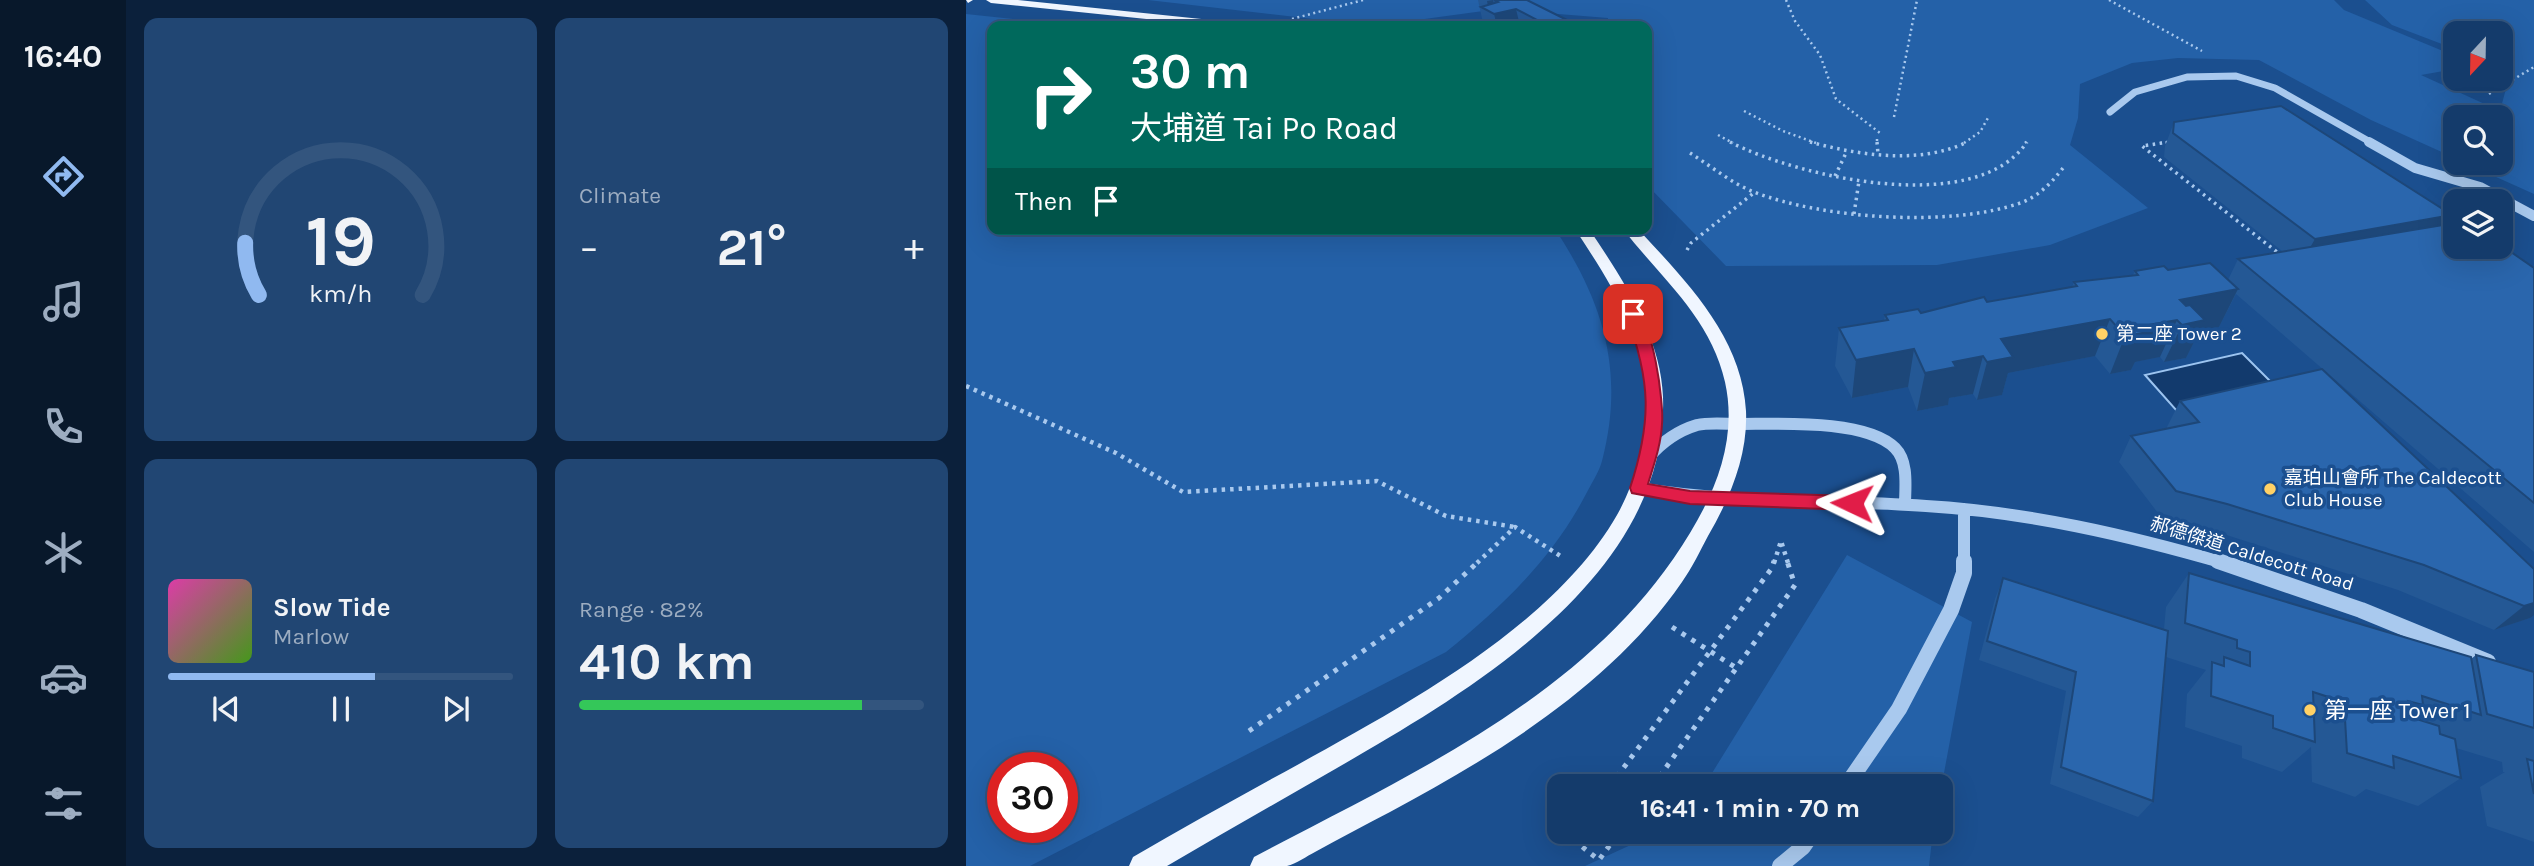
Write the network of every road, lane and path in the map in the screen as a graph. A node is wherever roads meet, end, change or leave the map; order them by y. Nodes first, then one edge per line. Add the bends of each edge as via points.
1 (990, 0) edge
2 (1363, 0) edge
3 (1787, 0) edge
4 (1917, 0) edge
5 (2109, 0) edge
6 (1292, 19) dead end
7 (1192, 21) edge
8 (2208, 54) dead end
9 (2534, 67) edge
10 (2488, 94) dead end
11 (1744, 111) dead end
12 (2110, 112) dead end
13 (1894, 117) dead end
14 (1988, 118) dead end
15 (1880, 133) dead end
16 (1717, 135) dead end
17 (1877, 139) dead end
18 (2180, 140) edge
19 (2027, 141) dead end
20 (1847, 151) junction
21 (1690, 153) dead end
22 (1878, 154) junction
23 (2063, 167) dead end
24 (1835, 176) junction
25 (1858, 181) junction
26 (1755, 192) junction
27 (1854, 214) junction
28 (2534, 216) edge
29 (1586, 235) edge
30 (1635, 235) edge
31 (1691, 243) dead end
32 (2286, 259) edge
33 (966, 386) edge
34 (1738, 425) junction
35 (1648, 457) junction
36 (1638, 488) junction
37 (1719, 499) junction
38 (1905, 505) junction
39 (1964, 509) junction
40 (1515, 527) dead end
41 (1503, 539) dead end
42 (2508, 670) edge
43 (1249, 730) dead end
44 (1619, 774) edge
45 (1661, 774) edge
46 (1854, 774) edge
47 (1578, 844) edge
48 (1610, 844) edge
49 (1805, 844) edge
50 (1142, 866) edge
51 (1263, 866) edge
52 (1780, 866) edge

1 - 7 main road
2 - 6 path
3 - 15 path via 1795,21 1820,55 1836,99
4 - 13 path
5 - 8 path
9 - 10 path
11 - 20 path via 1809,142
12 - 28 street via 2135,92 2187,77 2236,76 2275,88 2415,168 2480,187
14 - 22 path via 1980,132 1963,144 1933,152
16 - 24 path via 1779,163
17 - 22 path
18 - 32 path via 2142,146
19 - 25 path via 2016,158 1987,174 1936,182
20 - 22 path
20 - 24 path
21 - 26 path
23 - 27 path via 2049,186 2003,208 1966,215
24 - 25 path
25 - 27 path
26 - 27 path
26 - 31 path
29 - 35 main road via 1618,286 1644,344 1655,398
30 - 34 main road via 1710,325 1733,380
33 - 40 path via 1116,453 1183,492 1377,481 1446,516
34 - 35 street via 1701,424 1679,430
34 - 37 main road
34 - 38 street via 1842,428 1873,435 1895,448 1903,464
35 - 36 main road
36 - 37 street, 郝德傑道 Caldecott Road
36 - 50 main road via 1623,520 1578,580 1498,655 1430,701
37 - 38 street, 郝德傑道 Caldecott Road
37 - 51 main road via 1671,583 1567,688 1490,741
38 - 39 street, 郝德傑道 Caldecott Road
39 - 42 street, 郝德傑道 Caldecott Road via 2040,518 2209,557 2393,621
39 - 46 street via 1964,573 1951,610 1899,709
41 - 43 path via 1439,598
44 - 45 path via 1772,568 1781,541 1795,585
47 - 48 path via 1598,860
49 - 52 street

